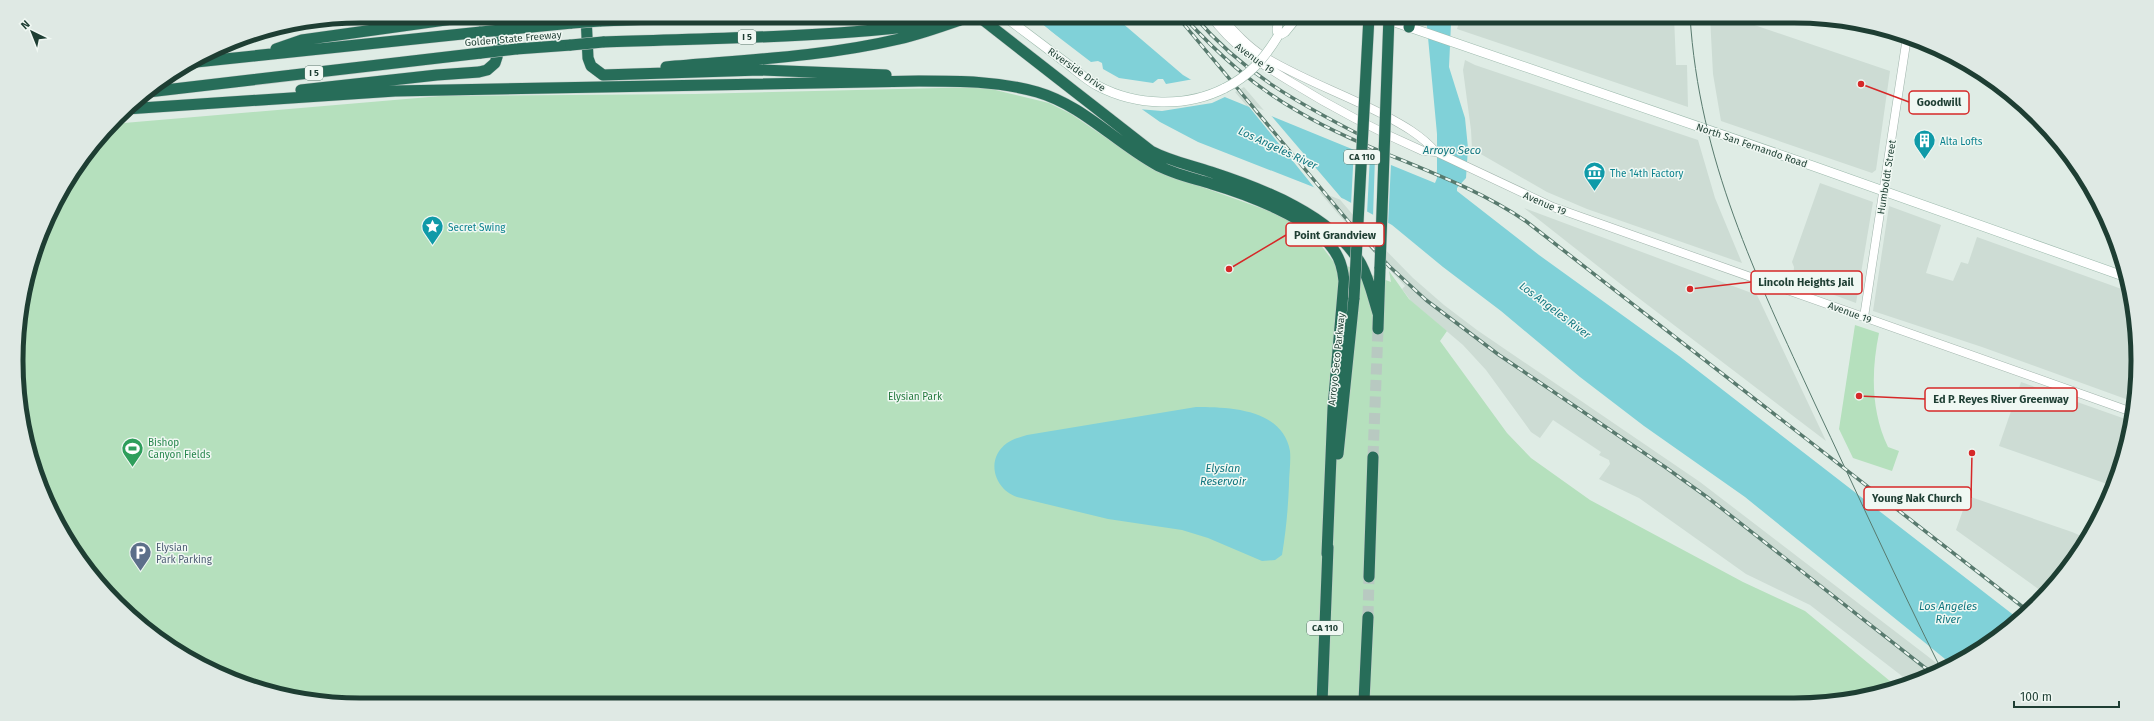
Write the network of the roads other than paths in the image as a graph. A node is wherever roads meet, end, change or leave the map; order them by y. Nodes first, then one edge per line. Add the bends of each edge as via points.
1 (424, 23) edge
2 (498, 23) edge
3 (572, 23) edge
4 (586, 23) edge
5 (937, 23) edge
6 (951, 23) edge
7 (988, 23) edge
8 (1013, 23) edge
9 (1217, 23) edge
10 (1227, 23) edge
11 (1278, 23) edge
12 (1292, 23) edge
13 (1369, 23) edge
14 (1389, 23) edge
15 (1397, 23) edge
16 (1409, 23) edge
17 (1409, 27) junction
18 (1278, 36) junction
19 (1906, 43) edge
20 (259, 55) junction
21 (205, 61) edge
22 (597, 72) junction
23 (919, 81) junction
24 (158, 91) edge
25 (254, 100) junction
26 (137, 108) edge
27 (1436, 152) junction
28 (1883, 191) junction
29 (2119, 275) edge
30 (1378, 313) junction
31 (1864, 317) junction
32 (1378, 329) tunnel mouth
33 (2127, 410) edge
34 (1373, 457) tunnel mouth
35 (1327, 554) junction
36 (1369, 577) tunnel mouth
37 (1368, 618) tunnel mouth
38 (1322, 698) edge
39 (1364, 698) edge

1 - 20 highway via 302,40
2 - 25 highway via 500,39 497,57 495,63 487,70 288,91
3 - 20 highway, Golden State Freeway / I 5, bridge
4 - 22 highway via 588,58
5 - 24 highway, Golden State Freeway / I 5, bridge via 801,35 603,42 516,49
6 - 22 highway via 900,39 824,52
7 - 30 highway via 1151,151 1283,200 1321,223 1342,240 1360,264
8 - 18 main road, Riverside Drive, bridge via 1095,84 1121,96 1163,102 1183,101 1219,91 1235,83 1266,55
9 - 27 street, Avenue 19 via 1228,37 1255,59 1333,108 1423,151
10 - 27 street, Avenue 19 via 1261,55 1400,124 1424,138
11 - 18 main road, Riverside Drive
12 - 18 main road, Riverside Drive
13 - 35 highway, Arroyo Seco Parkway / CA 110, bridge via 1354,298
14 - 30 highway, CA 110, bridge
15 - 17 main road, North San Fernando Road
16 - 17 highway
17 - 28 main road, North San Fernando Road
19 - 28 street, Humboldt Street
20 - 21 highway, Golden State Freeway / I 5
22 - 23 highway via 603,76 611,76 789,71 886,75
23 - 25 highway via 395,92
23 - 35 highway via 991,83 1038,92 1058,100 1080,111 1156,164 1228,189 1282,212 1307,226 1333,249 1344,280 1333,408
25 - 26 highway
27 - 31 street, Avenue 19 via 1553,207
28 - 29 main road, North San Fernando Road
28 - 31 street, Humboldt Street
30 - 32 highway, CA 110
31 - 33 street, Avenue 19
34 - 36 highway
35 - 38 highway, Arroyo Seco Parkway / CA 110
37 - 39 highway

